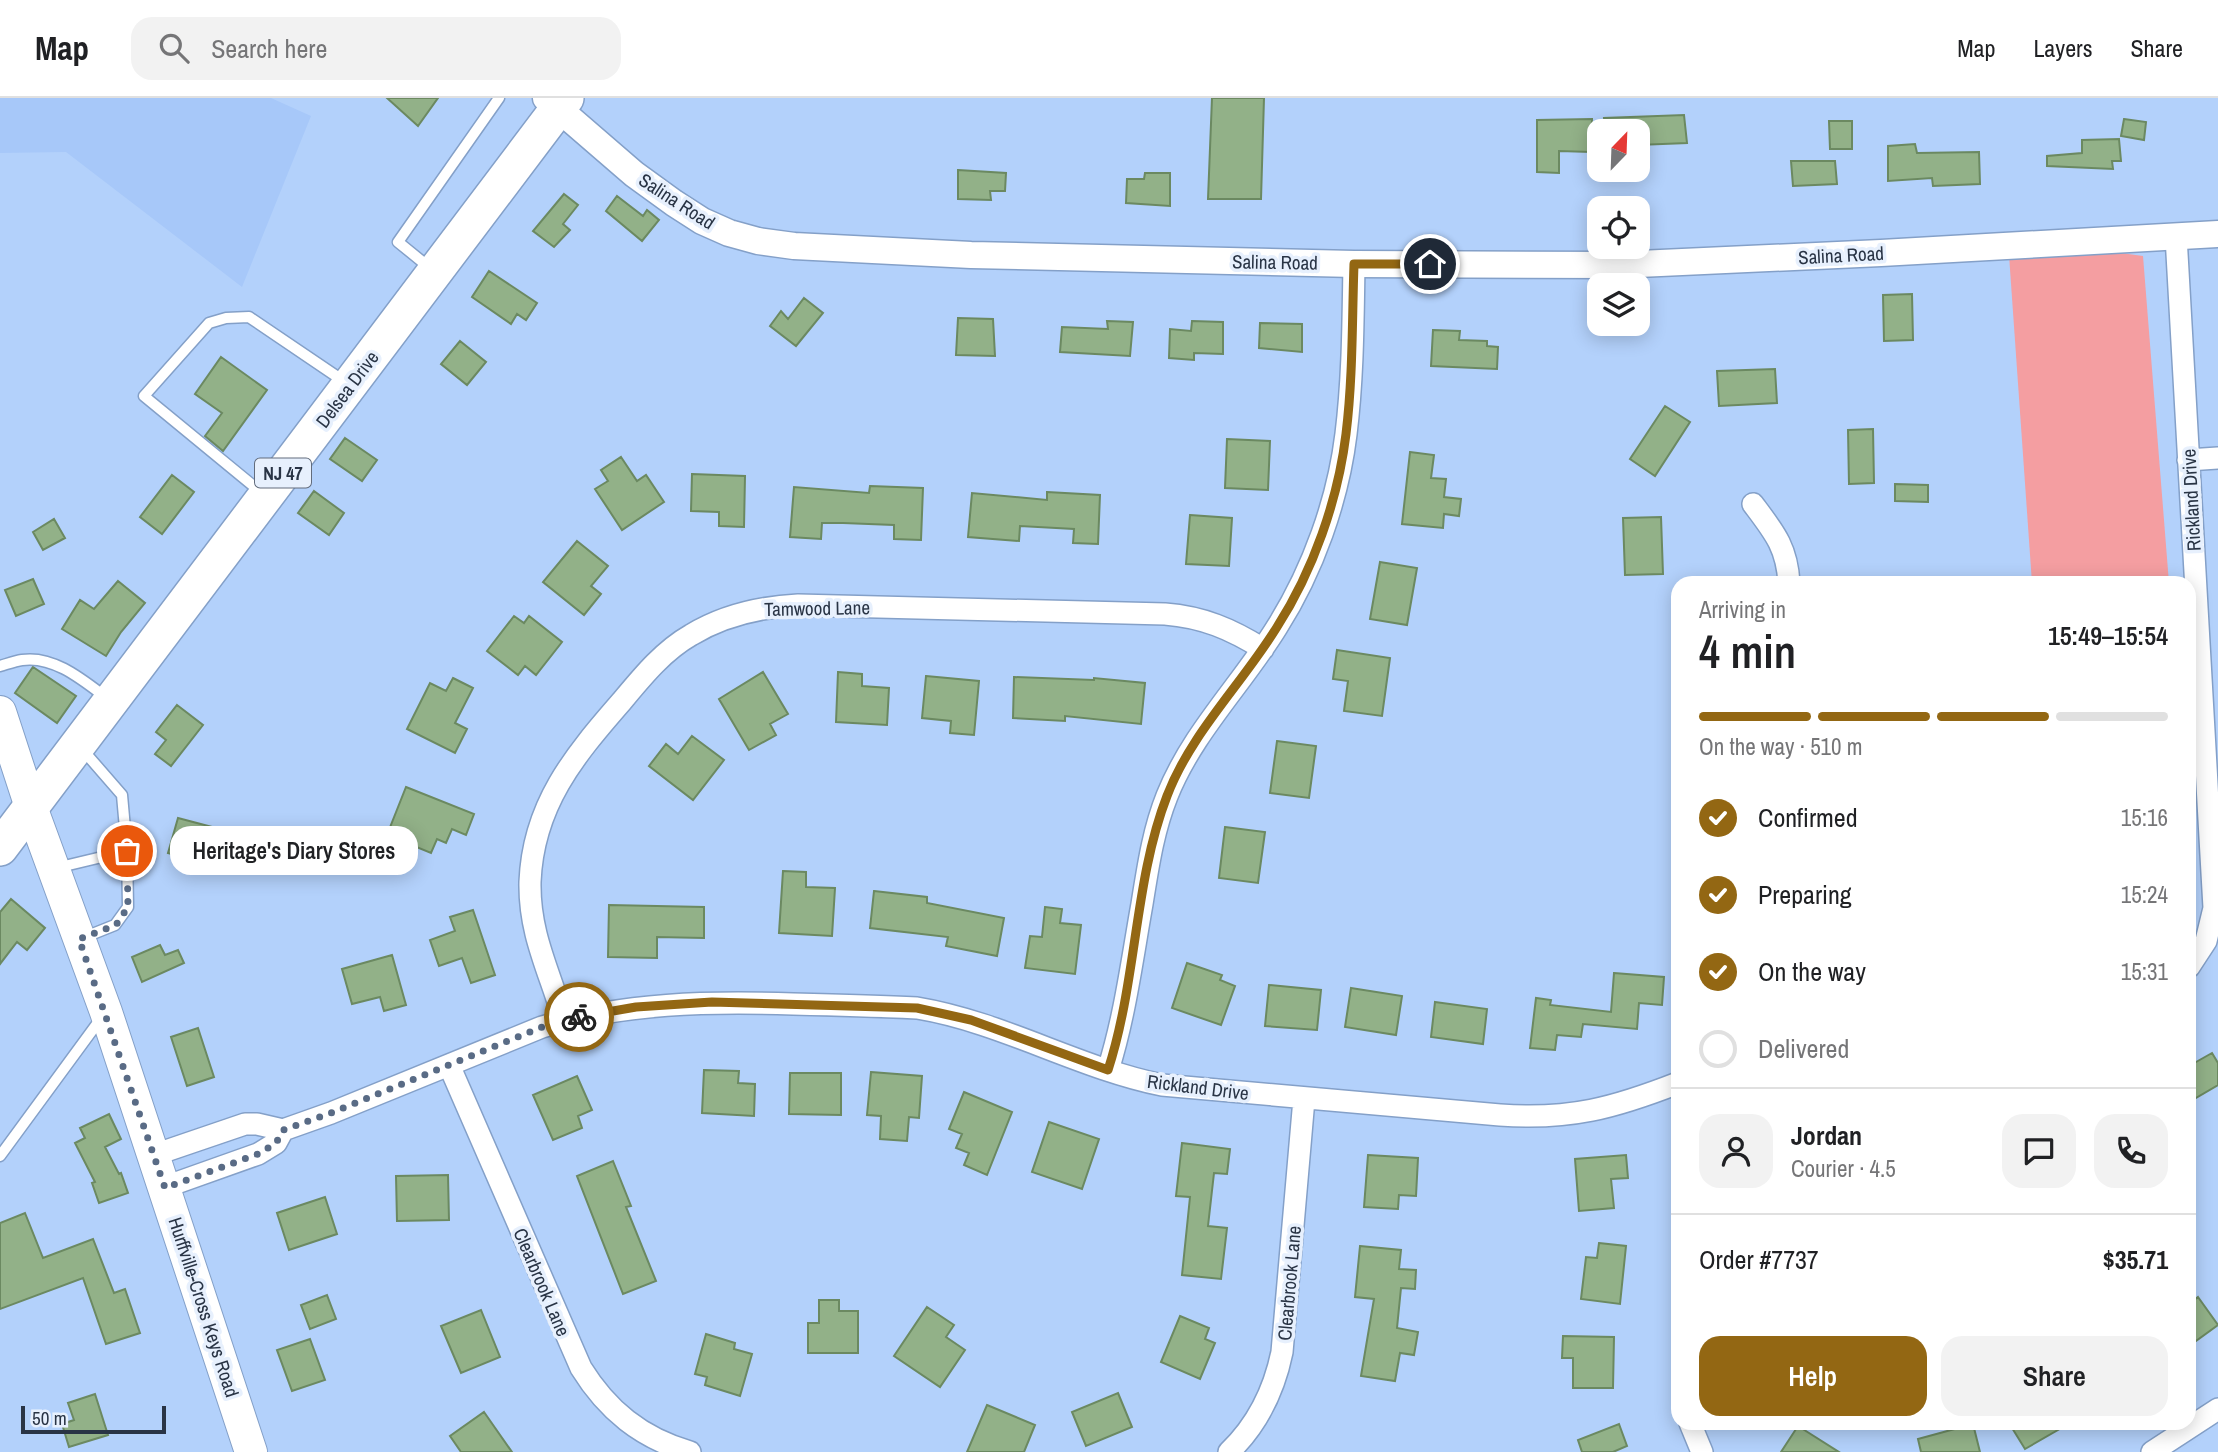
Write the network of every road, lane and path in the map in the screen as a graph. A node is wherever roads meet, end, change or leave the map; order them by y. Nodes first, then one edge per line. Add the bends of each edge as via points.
1 (499, 98) edge
2 (556, 102) edge
3 (2218, 234) edge
4 (2176, 236) junction
5 (1354, 264) junction
6 (435, 272) junction
7 (350, 385) junction
8 (2218, 458) edge
9 (2188, 460) junction
10 (266, 496) junction
11 (1753, 504) dead end
12 (1789, 576) edge
13 (2195, 576) edge
14 (2196, 598) edge
15 (1263, 649) junction
16 (0, 666) edge
17 (111, 701) junction
18 (0, 712) edge
19 (78, 745) junction
20 (31, 807) junction
21 (0, 848) edge
22 (127, 851) junction
23 (54, 868) junction
24 (79, 939) junction
25 (2196, 957) edge
26 (106, 1012) junction
27 (564, 1021) junction
28 (449, 1065) junction
29 (1108, 1070) junction
30 (1671, 1090) edge
31 (1304, 1099) junction
32 (283, 1130) junction
33 (154, 1155) junction
34 (0, 1156) edge
35 (165, 1188) junction
36 (2218, 1409) edge
37 (2196, 1423) edge
38 (1693, 1430) edge
39 (2186, 1430) edge
40 (251, 1452) edge
41 (690, 1452) edge
42 (1229, 1452) edge
43 (1702, 1452) edge
44 (2152, 1452) edge

1 - 6 lane via 398,242
2 - 5 street, Salina Road via 674,204 729,233 758,241 971,256
2 - 6 main road, Delsea Drive / NJ 47
3 - 4 street, Salina Road
4 - 5 street, Salina Road via 1618,265
4 - 9 street, Rickland Drive
5 - 15 street via 1352,380 1339,472 1307,571
6 - 7 main road, Delsea Drive / NJ 47
7 - 10 main road, Delsea Drive / NJ 47
7 - 10 lane via 248,317 226,318 209,323 144,396
8 - 9 street
9 - 13 street, Rickland Drive
10 - 17 main road, Delsea Drive / NJ 47
11 - 12 street via 1782,546
14 - 25 street, Rickland Drive via 2214,908 2206,942
15 - 27 street, Tamwood Lane via 1206,620 1150,613 797,605 746,612 705,627 656,663 588,739 563,773 541,820 531,874 532,918
15 - 29 street via 1193,748 1163,808 1149,859 1121,1027
16 - 17 lane via 23,659 41,661 77,676
17 - 19 main road, Delsea Drive / NJ 47
18 - 20 main road, Hurffville-Cross Keys Road
19 - 20 main road, Delsea Drive / NJ 47
19 - 22 lane via 122,795
20 - 21 main road, Delsea Drive / NJ 47
20 - 23 main road, Hurffville-Cross Keys Road
22 - 23 lane
22 - 24 lane via 128,907 116,925
23 - 24 main road, Hurffville-Cross Keys Road
24 - 26 main road, Hurffville-Cross Keys Road
26 - 33 main road, Hurffville-Cross Keys Road
26 - 34 lane
27 - 28 street, Rickland Drive
27 - 29 street, Rickland Drive via 686,1003 917,1008 963,1018
28 - 32 street, Rickland Drive
28 - 41 street, Clearbrook Lane via 581,1368 626,1422
29 - 31 street, Rickland Drive via 1173,1087
30 - 31 street, Rickland Drive via 1554,1116
31 - 42 street, Clearbrook Lane via 1282,1352 1261,1413
32 - 33 street, Rickland Drive via 245,1125
32 - 35 street, Rickland Drive via 276,1143 258,1154
33 - 35 main road, Hurffville-Cross Keys Road
35 - 40 main road, Hurffville-Cross Keys Road
36 - 37 street
38 - 43 street
39 - 44 street

